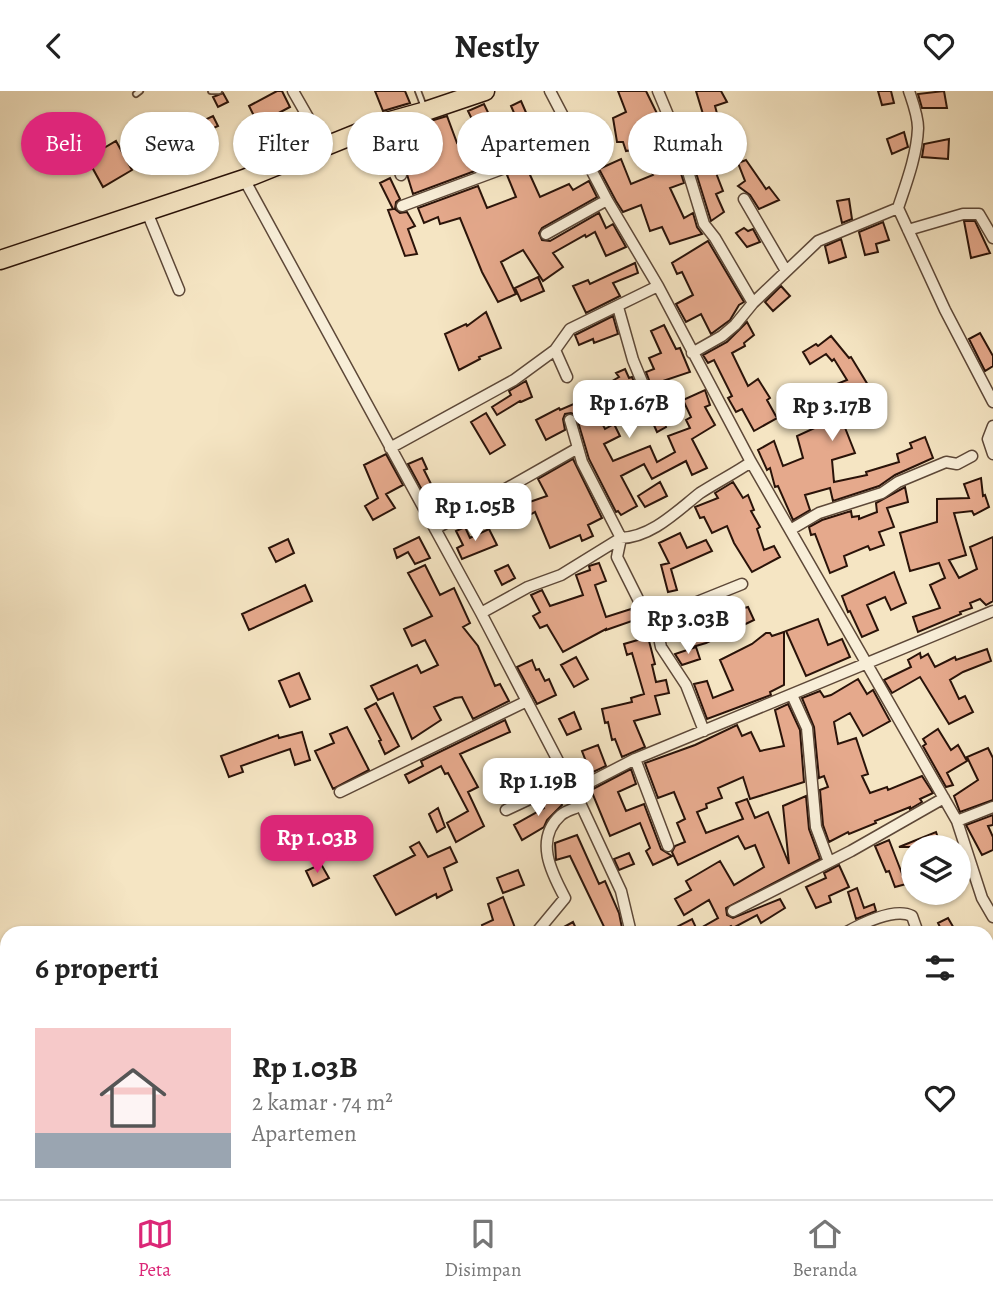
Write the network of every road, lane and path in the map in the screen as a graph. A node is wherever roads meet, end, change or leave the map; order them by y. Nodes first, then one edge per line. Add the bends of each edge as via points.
1 (211, 91) edge
2 (219, 91) edge
3 (293, 91) edge
4 (418, 91) edge
5 (658, 91) edge
6 (909, 91) edge
7 (482, 92) edge
8 (553, 92) edge
9 (426, 111) junction
10 (305, 112) edge
11 (422, 112) edge
12 (562, 112) edge
13 (254, 175) edge
14 (486, 175) edge
15 (594, 175) edge
16 (244, 179) junction
17 (607, 199) junction
18 (744, 199) dead end
19 (402, 206) dead end
20 (898, 208) junction
21 (146, 212) junction
22 (908, 230) junction
23 (547, 234) dead end
24 (993, 238) edge
25 (0, 260) edge
26 (786, 271) junction
27 (659, 286) junction
28 (179, 290) dead end
29 (753, 303) junction
30 (618, 307) junction
31 (555, 350) junction
32 (692, 353) junction
33 (567, 377) dead end
34 (990, 388) edge
35 (645, 389) dead end
36 (993, 402) edge
37 (570, 420) dead end
38 (993, 426) edge
39 (390, 448) junction
40 (578, 448) junction
41 (993, 454) edge
42 (971, 456) dead end
43 (751, 462) junction
44 (435, 529) junction
45 (790, 530) junction
46 (621, 538) junction
47 (743, 584) dead end
48 (993, 611) edge
49 (481, 613) junction
50 (655, 619) junction
51 (866, 664) junction
52 (792, 695) junction
53 (527, 701) junction
54 (704, 731) junction
55 (635, 759) junction
56 (571, 786) junction
57 (340, 792) dead end
58 (944, 797) junction
59 (582, 806) junction
60 (993, 807) edge
61 (506, 810) dead end
62 (957, 821) junction
63 (668, 846) dead end
64 (829, 862) junction
65 (733, 911) dead end
66 (993, 917) edge
67 (542, 926) edge
68 (629, 926) edge
69 (860, 926) edge
70 (916, 926) edge

1 - 2 lane
3 - 10 street
4 - 9 lane
5 - 29 street via 704,224
6 - 20 street via 918,130
7 - 9 highway
8 - 12 street
9 - 11 highway
13 - 16 highway
14 - 19 street
15 - 17 street
16 - 21 highway
16 - 39 street
17 - 23 street
17 - 27 street
18 - 26 street
20 - 22 street
20 - 26 street via 818,241
21 - 25 highway
21 - 28 street
22 - 24 street via 963,214 979,214
22 - 34 street via 945,310
26 - 29 street
27 - 30 street
27 - 32 street
29 - 32 street via 722,336
30 - 31 street via 570,329
30 - 35 street
31 - 33 street
31 - 39 street via 471,406
32 - 43 street
34 - 36 street
37 - 40 street
38 - 41 street via 988,439
39 - 44 street
40 - 44 street
40 - 46 street
42 - 45 street via 957,464 946,461 882,493 819,513
43 - 45 street
43 - 46 street via 650,530
44 - 49 street
45 - 51 street
46 - 49 street via 561,575
46 - 50 street via 617,557 646,615
47 - 50 street
48 - 51 street
49 - 53 street
50 - 54 street via 662,646 686,685
51 - 52 street
51 - 58 street
52 - 54 street
52 - 64 street via 807,728 816,827
53 - 56 street
53 - 57 street
54 - 55 street
55 - 56 street
55 - 63 street
56 - 59 street
56 - 61 street
58 - 62 street
58 - 64 street
59 - 67 street via 563,813 547,836 549,866 565,898
59 - 68 street via 621,891
60 - 62 street
62 - 66 street via 982,898
64 - 65 street
69 - 70 street via 904,913 912,916

